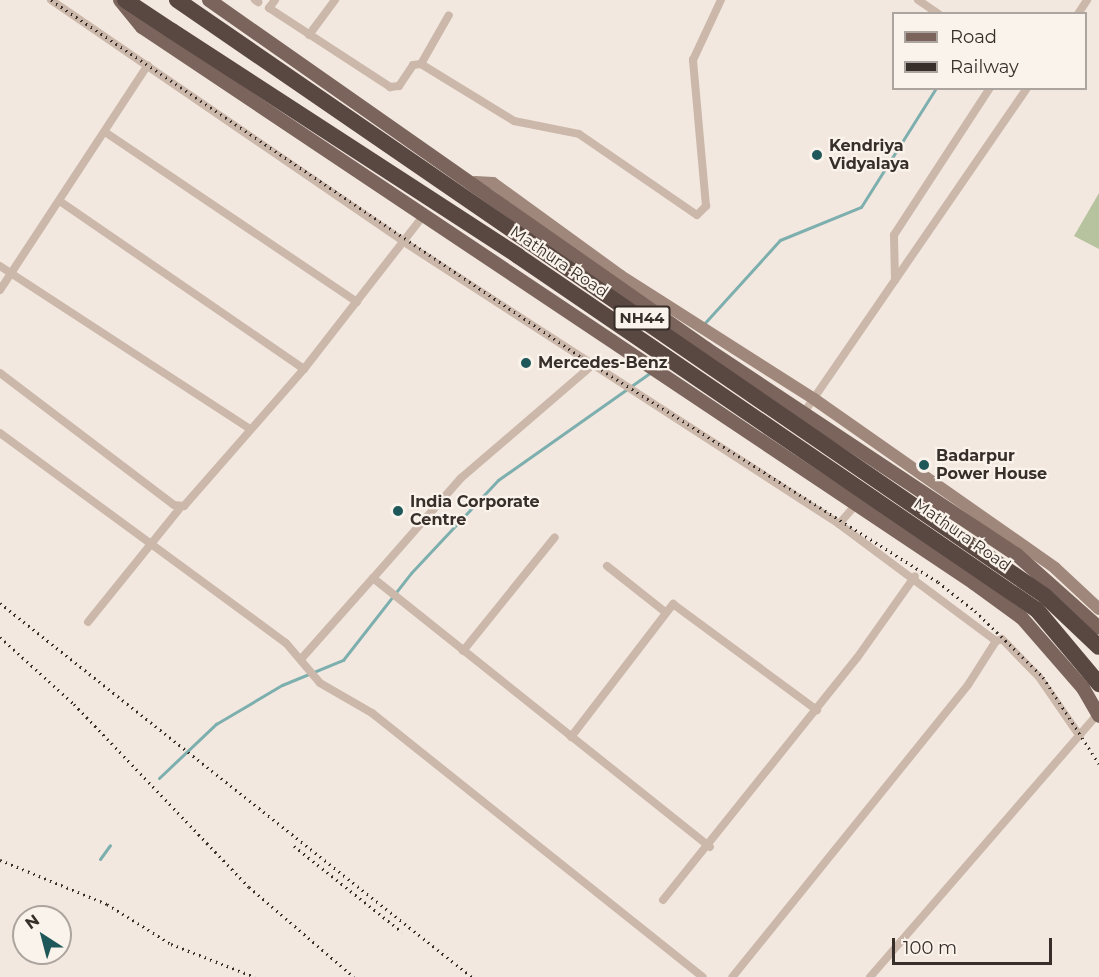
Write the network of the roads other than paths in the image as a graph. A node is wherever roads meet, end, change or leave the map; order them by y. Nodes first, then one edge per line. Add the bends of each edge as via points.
1 (51, 0) edge
2 (122, 0) edge
3 (177, 0) edge
4 (209, 0) edge
5 (274, 0) edge
6 (336, 0) edge
7 (721, 0) edge
8 (918, 0) edge
9 (936, 12) edge
10 (448, 15) dead end
11 (309, 35) junction
12 (421, 64) junction
13 (148, 65) junction
14 (989, 90) edge
15 (1026, 90) edge
16 (105, 132) junction
17 (61, 202) junction
18 (424, 215) junction
19 (404, 242) junction
20 (0, 266) edge
21 (11, 274) junction
22 (895, 281) junction
23 (0, 290) edge
24 (357, 302) junction
25 (690, 332) junction
26 (596, 362) junction
27 (304, 369) junction
28 (0, 373) edge
29 (758, 383) junction
30 (814, 399) junction
31 (803, 414) junction
32 (731, 417) junction
33 (250, 429) junction
34 (0, 433) edge
35 (892, 464) junction
36 (857, 503) junction
37 (180, 508) junction
38 (839, 524) junction
39 (555, 537) dead end
40 (150, 541) junction
41 (607, 566) dead end
42 (915, 576) junction
43 (373, 578) junction
44 (1099, 609) edge
45 (665, 612) junction
46 (88, 622) dead end
47 (1099, 628) edge
48 (996, 641) junction
49 (1099, 647) edge
50 (463, 651) junction
51 (302, 658) junction
52 (1099, 684) edge
53 (817, 710) junction
54 (1098, 715) edge
55 (1079, 735) junction
56 (571, 736) junction
57 (710, 847) junction
58 (663, 900) dead end
59 (702, 977) edge
60 (732, 977) edge
61 (870, 977) edge

1 - 13 street
2 - 18 main road, Mathura Road via 142,27
2 - 52 highway, Mathura Road / NH44, bridge via 518,256 1037,610
3 - 49 highway, Mathura Road / NH44, bridge via 1045,596
4 - 25 main road, Mathura Road
5 - 11 street via 269,8
6 - 11 street
7 - 12 street via 693,60 706,206 697,215 579,134 514,121
8 - 9 street
10 - 12 street
11 - 12 street via 390,87 399,86 412,65
13 - 16 street
13 - 19 street
14 - 22 street via 894,235
15 - 22 street
16 - 17 street
16 - 24 street
17 - 21 street
17 - 27 street
18 - 19 street
18 - 32 main road, Mathura Road
19 - 24 street
19 - 26 street
20 - 21 street
21 - 23 street
21 - 33 street
22 - 30 street
24 - 27 street
25 - 29 main road, Mathura Road
25 - 30 street via 713,337
26 - 38 street
26 - 43 street via 461,478
27 - 33 street
28 - 37 street
29 - 31 main road, Mathura Road
29 - 32 main road
30 - 31 street
30 - 35 street
31 - 35 main road, Mathura Road
32 - 36 main road, Mathura Road
33 - 37 street
34 - 40 street
35 - 36 main road
35 - 44 street via 1055,568
35 - 47 main road, Mathura Road via 1016,554
36 - 38 street
36 - 54 main road, Mathura Road via 1022,618 1083,688
37 - 40 street
38 - 42 street
39 - 50 street
40 - 46 street
40 - 51 street
41 - 45 street
42 - 48 street
42 - 53 street
43 - 50 street
43 - 51 street
45 - 53 street via 679,605
45 - 56 street
48 - 55 street via 1002,639 1039,677
48 - 60 street via 975,676
50 - 56 street
51 - 59 street via 312,673 381,720
53 - 57 street
54 - 55 street
55 - 61 street
56 - 57 street
57 - 58 street

